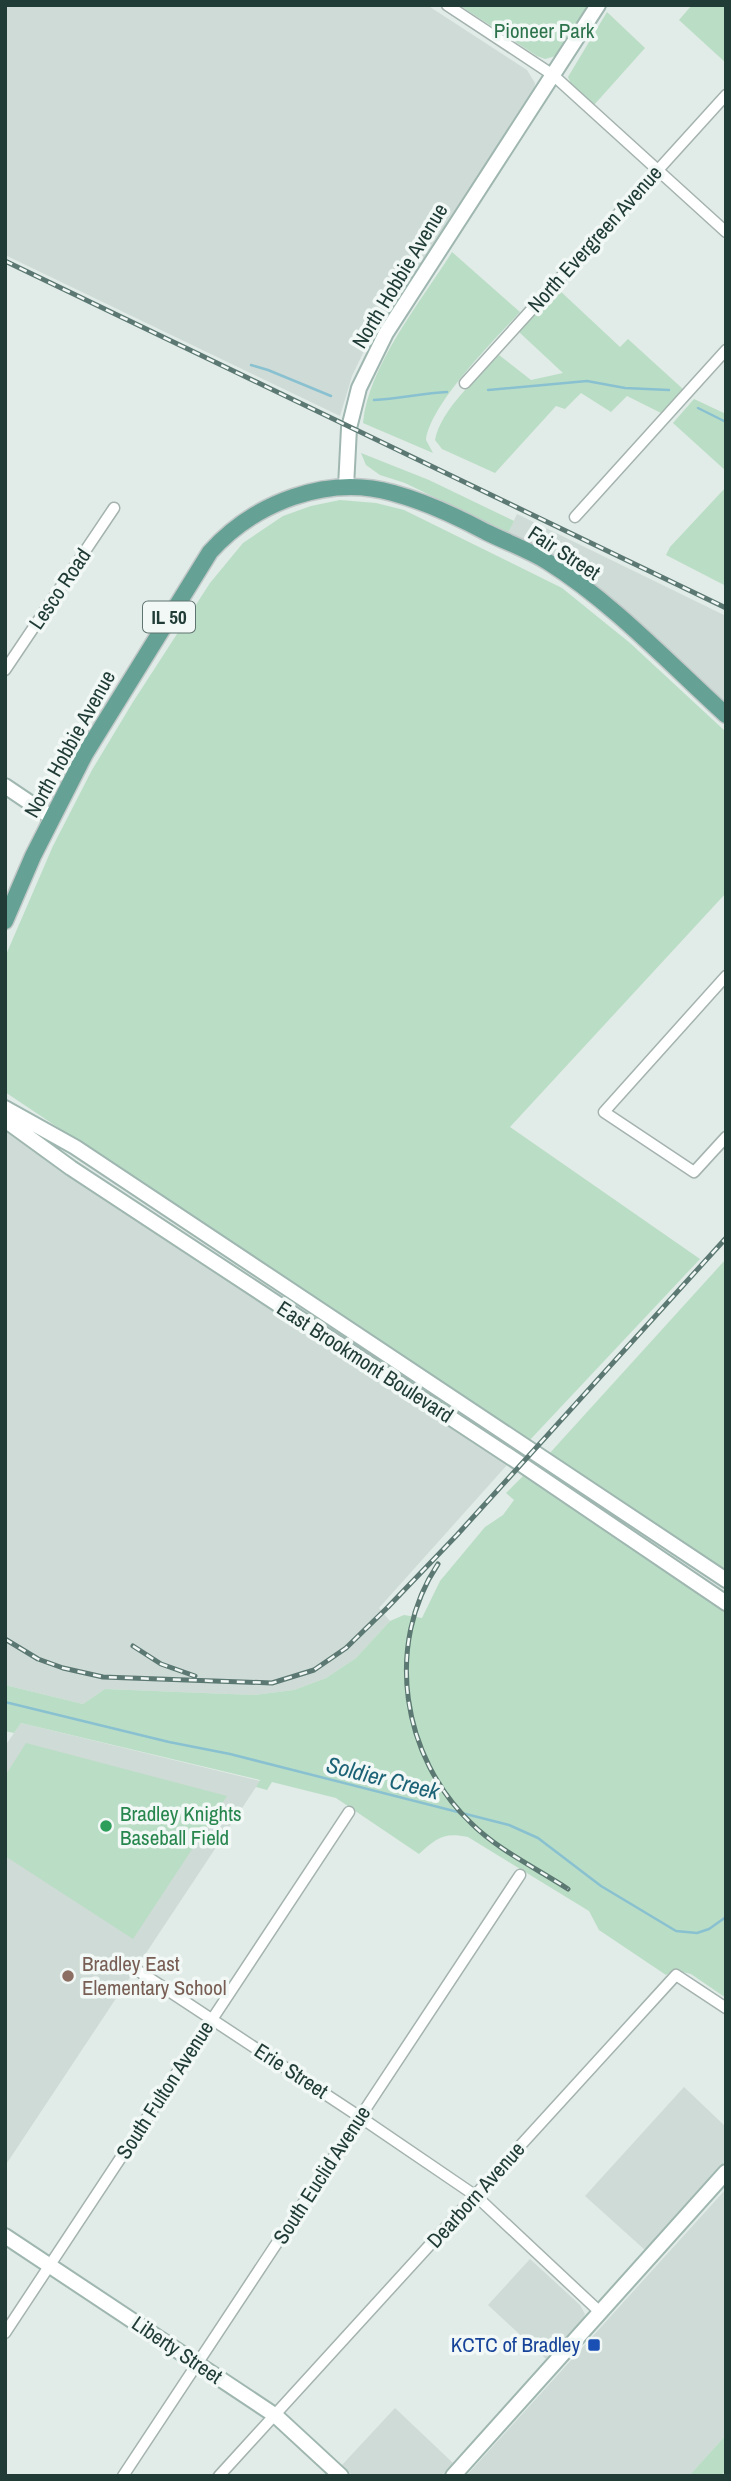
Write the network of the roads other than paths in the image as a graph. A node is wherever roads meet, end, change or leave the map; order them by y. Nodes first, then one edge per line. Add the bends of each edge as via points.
1 (447, 5) edge
2 (598, 5) edge
3 (553, 75) junction
4 (726, 95) edge
5 (658, 170) junction
6 (726, 232) edge
7 (726, 350) edge
8 (465, 383) dead end
9 (346, 487) junction
10 (114, 508) dead end
11 (575, 516) dead end
12 (5, 670) edge
13 (726, 715) edge
14 (5, 786) edge
15 (51, 817) junction
16 (5, 921) edge
17 (726, 976) edge
18 (5, 1108) edge
19 (5, 1120) edge
20 (726, 1137) edge
21 (726, 1580) edge
22 (726, 1603) edge
23 (349, 1812) dead end
24 (520, 1875) dead end
25 (137, 1970) dead end
26 (726, 2008) edge
27 (212, 2020) junction
28 (360, 2117) junction
29 (726, 2172) edge
30 (475, 2196) junction
31 (5, 2236) edge
32 (50, 2266) junction
33 (601, 2314) junction
34 (5, 2333) edge
35 (197, 2364) junction
36 (275, 2416) junction
37 (123, 2476) edge
38 (219, 2476) edge
39 (341, 2476) edge
40 (453, 2476) edge

1 - 3 street
2 - 3 main road, North Hobbie Avenue
3 - 5 street
3 - 9 main road, North Hobbie Avenue via 386,333 359,388 349,428
4 - 5 street, North Evergreen Avenue
5 - 6 street
5 - 8 street, North Evergreen Avenue
7 - 11 street
9 - 13 main road, Fair Street / IL 50 via 390,492 440,509 548,562 612,611
9 - 15 main road, North Hobbie Avenue / IL 50 via 271,505 223,538 105,720
10 - 12 street, Lesco Road
14 - 15 main road
15 - 16 main road, North Hobbie Avenue / IL 50
17 - 20 street via 604,1112 694,1172
18 - 21 main road, East Brookmont Boulevard via 75,1147
19 - 22 main road, East Brookmont Boulevard
23 - 27 street, South Fulton Avenue
24 - 28 street, South Euclid Avenue
25 - 27 street, Erie Street
26 - 30 street, Dearborn Avenue via 676,1975
27 - 28 street, Erie Street
27 - 32 street, South Fulton Avenue
28 - 30 street, Erie Street
28 - 35 street, South Euclid Avenue
29 - 33 main road
30 - 33 street, Erie Street
30 - 36 street, Dearborn Avenue
31 - 32 main road, Liberty Street
32 - 34 street, South Fulton Avenue
32 - 35 main road, Liberty Street
33 - 40 main road
35 - 36 main road, Liberty Street
35 - 37 street, South Euclid Avenue
36 - 38 street, Dearborn Avenue
36 - 39 main road, Liberty Street

